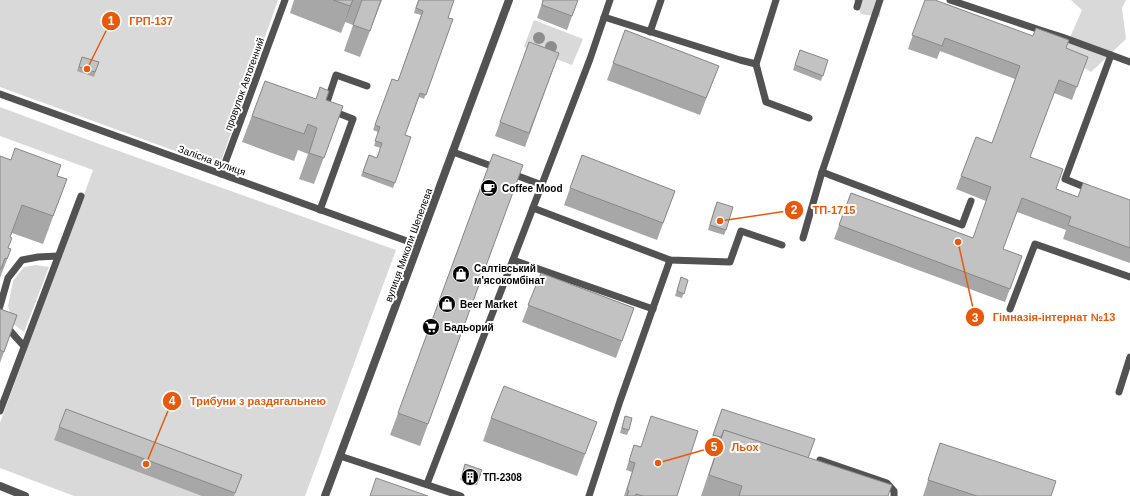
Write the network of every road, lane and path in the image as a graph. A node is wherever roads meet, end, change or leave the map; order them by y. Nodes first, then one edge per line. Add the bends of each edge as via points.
1 (285, 0) edge
2 (509, 0) edge
3 (610, 0) edge
4 (661, 0) edge
5 (776, 0) edge
6 (880, 0) edge
7 (950, 0) edge
8 (604, 17) junction
9 (650, 32) junction
10 (1111, 55) junction
11 (1130, 62) edge
12 (756, 64) junction
13 (366, 86) dead end
14 (0, 94) edge
15 (809, 118) dead end
16 (453, 152) junction
17 (822, 172) junction
18 (221, 174) junction
19 (542, 185) junction
20 (1087, 188) edge
21 (81, 196) dead end
22 (971, 201) dead end
23 (533, 208) junction
24 (320, 210) junction
25 (802, 238) dead end
26 (418, 245) junction
27 (782, 245) dead end
28 (58, 256) junction
29 (513, 260) junction
30 (670, 260) junction
31 (1130, 277) edge
32 (0, 306) edge
33 (653, 309) junction
34 (1010, 309) dead end
35 (0, 311) edge
36 (24, 346) junction
37 (1130, 357) edge
38 (1119, 392) dead end
39 (0, 410) edge
40 (340, 456) junction
41 (820, 460) edge
42 (427, 484) junction
43 (0, 486) edge
44 (25, 496) edge
45 (326, 496) edge
46 (462, 496) edge
47 (590, 496) edge
48 (894, 496) edge

1 - 18 lane, провулок Автогенний
2 - 16 street, вулиця Миколи Шепелєва
3 - 8 lane
4 - 9 lane
5 - 12 lane
6 - 17 lane
7 - 10 lane
8 - 9 lane
8 - 19 lane
9 - 12 lane
10 - 11 lane
10 - 20 lane via 1065,179
12 - 15 lane via 766,102
13 - 24 lane via 336,75 325,108 353,119
14 - 18 lane, Залісна вулиця
16 - 19 lane
16 - 26 street, вулиця Миколи Шепелєва
17 - 22 lane via 962,225
17 - 25 lane
18 - 24 lane, Залісна вулиця
19 - 23 lane
21 - 28 lane
23 - 29 lane
23 - 30 lane
24 - 26 lane, Залісна вулиця
26 - 40 street, вулиця Миколи Шепелєва
27 - 30 lane via 741,231 730,262
28 - 32 lane via 22,260 8,278
28 - 36 lane
29 - 33 lane
29 - 42 lane
30 - 33 lane
31 - 34 lane via 1035,244
33 - 47 lane
35 - 36 lane via 10,332
36 - 39 lane
37 - 38 lane
40 - 42 lane
40 - 45 street, вулиця Миколи Шепелєва
41 - 48 lane via 887,483 894,491
42 - 46 lane
43 - 44 street

